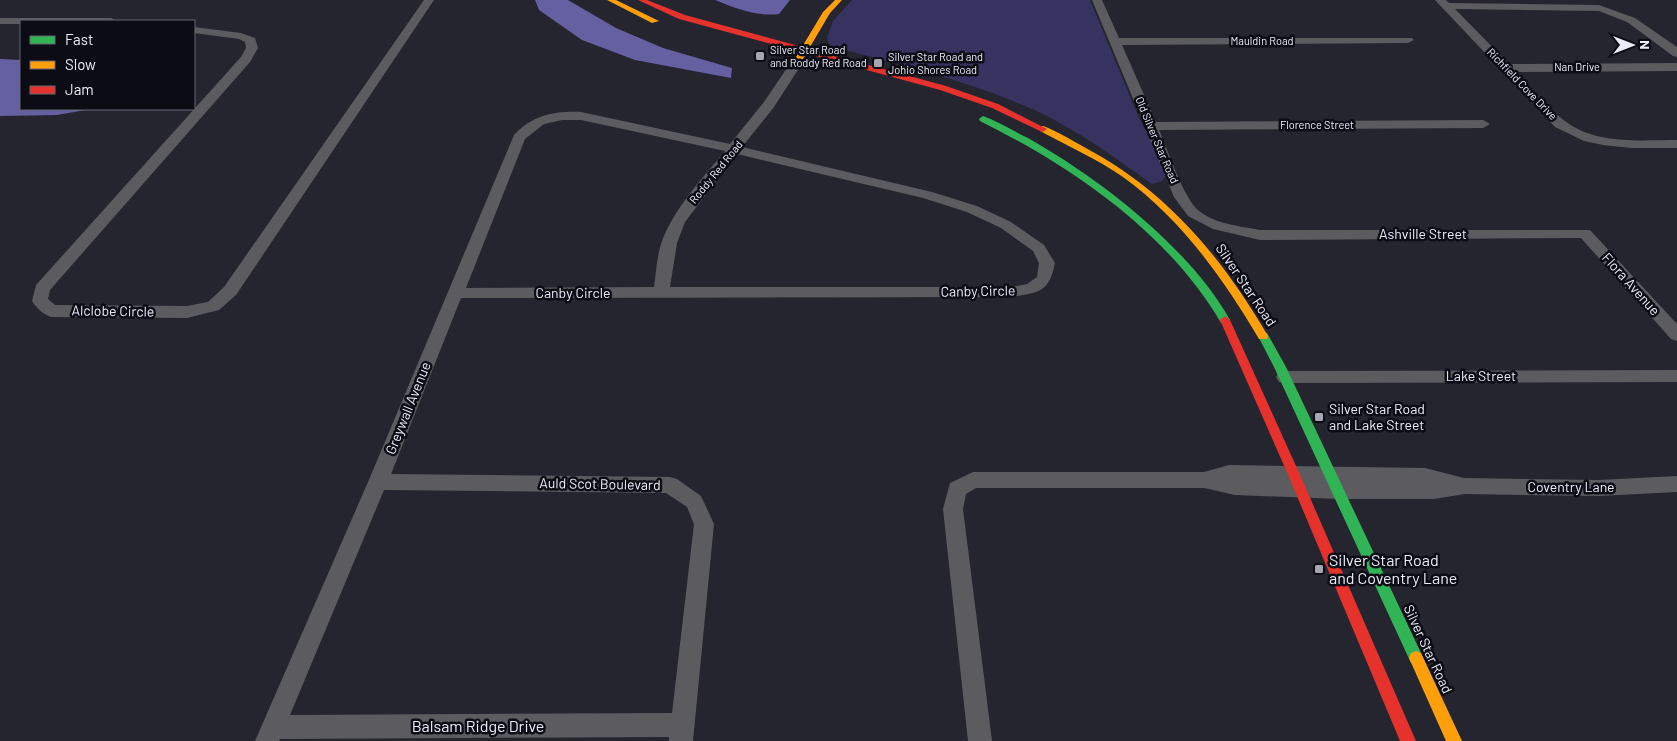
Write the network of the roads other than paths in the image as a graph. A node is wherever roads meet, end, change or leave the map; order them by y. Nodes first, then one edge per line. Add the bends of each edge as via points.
1 (429, 0) edge
2 (610, 0) edge
3 (641, 0) edge
4 (839, 0) edge
5 (1097, 0) edge
6 (1443, 3) edge
7 (0, 21) edge
8 (20, 21) edge
9 (670, 27) dead end
10 (195, 30) edge
11 (1408, 40) dead end
12 (1116, 42) junction
13 (1677, 53) edge
14 (798, 59) junction
15 (1677, 67) edge
16 (1507, 68) junction
17 (581, 116) joint
18 (976, 116) dead end
19 (1483, 124) dead end
20 (1152, 126) junction
21 (1677, 144) edge
22 (734, 149) junction
23 (1585, 233) joint
24 (1260, 235) joint
25 (455, 293) junction
26 (661, 293) junction
27 (1677, 335) edge
28 (1677, 376) edge
29 (1285, 377) junction
30 (378, 482) junction
31 (1298, 482) junction
32 (1335, 483) junction
33 (1677, 484) edge
34 (682, 733) edge
35 (270, 734) edge
36 (980, 741) edge
37 (1408, 741) edge
38 (1454, 741) edge

1 - 10 street, Alclobe Circle via 230,291 213,306 187,312 52,311 40,301 42,289 246,59 252,48 251,40 241,36
2 - 9 main road
3 - 14 main road, Silver Star Road
4 - 14 main road via 827,12
5 - 12 street, Old Silver Star Road
6 - 13 street via 1599,8 1617,12 1636,22
6 - 16 street, Richfield Cove Drive
7 - 8 street
11 - 12 street, Mauldin Road
12 - 20 street, Old Silver Star Road
14 - 22 street, Roddy Red Road
14 - 29 main road, Silver Star Road via 943,88 994,106 1036,125 1135,182 1172,214 1215,261 1246,306
15 - 16 street, Nan Drive
16 - 21 street, Richfield Cove Drive via 1560,124 1576,135 1599,142
17 - 22 street, Canby Circle
17 - 25 street, Greywall Avenue via 546,118 528,126 519,138
18 - 31 main road via 1034,144 1087,178 1131,210 1178,257 1219,310
19 - 20 street, Florence Street
20 - 24 street, Old Silver Star Road via 1181,197 1193,212 1218,226
22 - 26 street, Roddy Red Road via 678,222 669,243
22 - 26 street, Canby Circle via 927,195 972,209 1006,225 1039,248 1047,263 1044,279 1032,288 1012,292
23 - 24 street, Ashville Street
23 - 27 street, Flora Avenue
25 - 26 street, Canby Circle
25 - 30 street, Greywall Avenue
28 - 29 street, Lake Street
29 - 32 main road, Silver Star Road
30 - 34 street, Auld Scot Boulevard via 670,485 694,502 704,524
30 - 35 street, Greywall Avenue
31 - 32 street, Coventry Lane
31 - 36 street, Coventry Lane via 1236,486 1204,480 973,480 957,489 953,509
31 - 37 main road
32 - 33 street, Coventry Lane via 1434,491 1465,486 1599,488
32 - 38 main road, Silver Star Road
34 - 35 street, Balsam Ridge Drive

